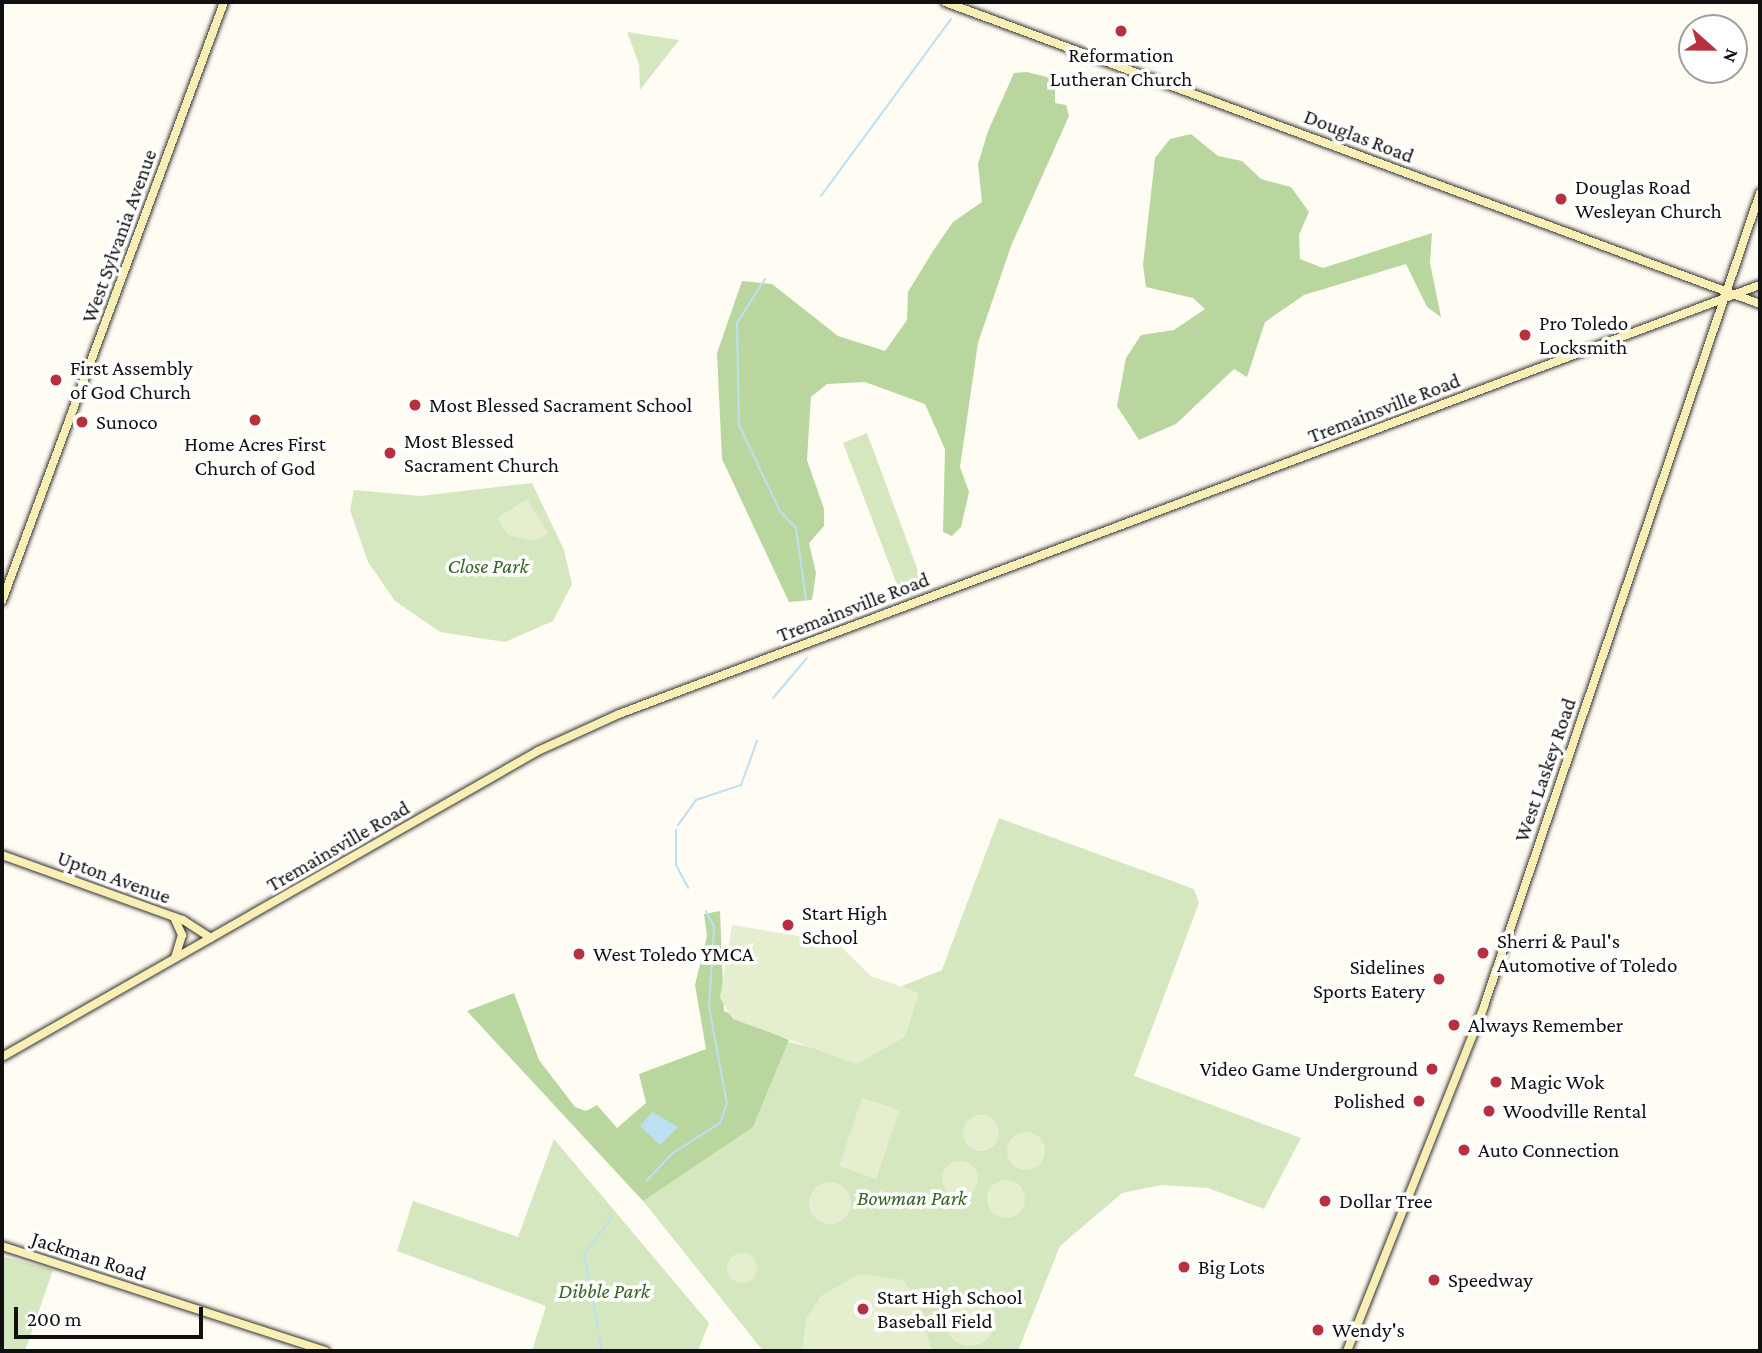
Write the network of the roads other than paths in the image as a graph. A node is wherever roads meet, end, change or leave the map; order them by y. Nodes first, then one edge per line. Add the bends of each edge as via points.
1 (224, 2) edge
2 (944, 2) edge
3 (1760, 193) edge
4 (1760, 285) edge
5 (1724, 295) junction
6 (1735, 296) junction
7 (1760, 304) edge
8 (2, 601) edge
9 (2, 855) edge
10 (174, 917) junction
11 (211, 938) junction
12 (176, 958) junction
13 (2, 1057) edge
14 (2, 1246) edge
15 (325, 1351) edge
16 (1347, 1351) edge

1 - 8 street, West Sylvania Avenue
2 - 5 street, Douglas Road
3 - 5 street, West Laskey Road
4 - 6 street, Tremainsville Road
5 - 6 street, Tremainsville Road
5 - 11 street, Tremainsville Road via 619,714 536,752
5 - 16 street, West Laskey Road via 1484,1006
6 - 7 street
9 - 10 street, Upton Avenue
10 - 11 street, Upton Avenue
10 - 12 street via 182,935
11 - 12 street, Tremainsville Road
12 - 13 street, Tremainsville Road
14 - 15 street, Jackman Road

